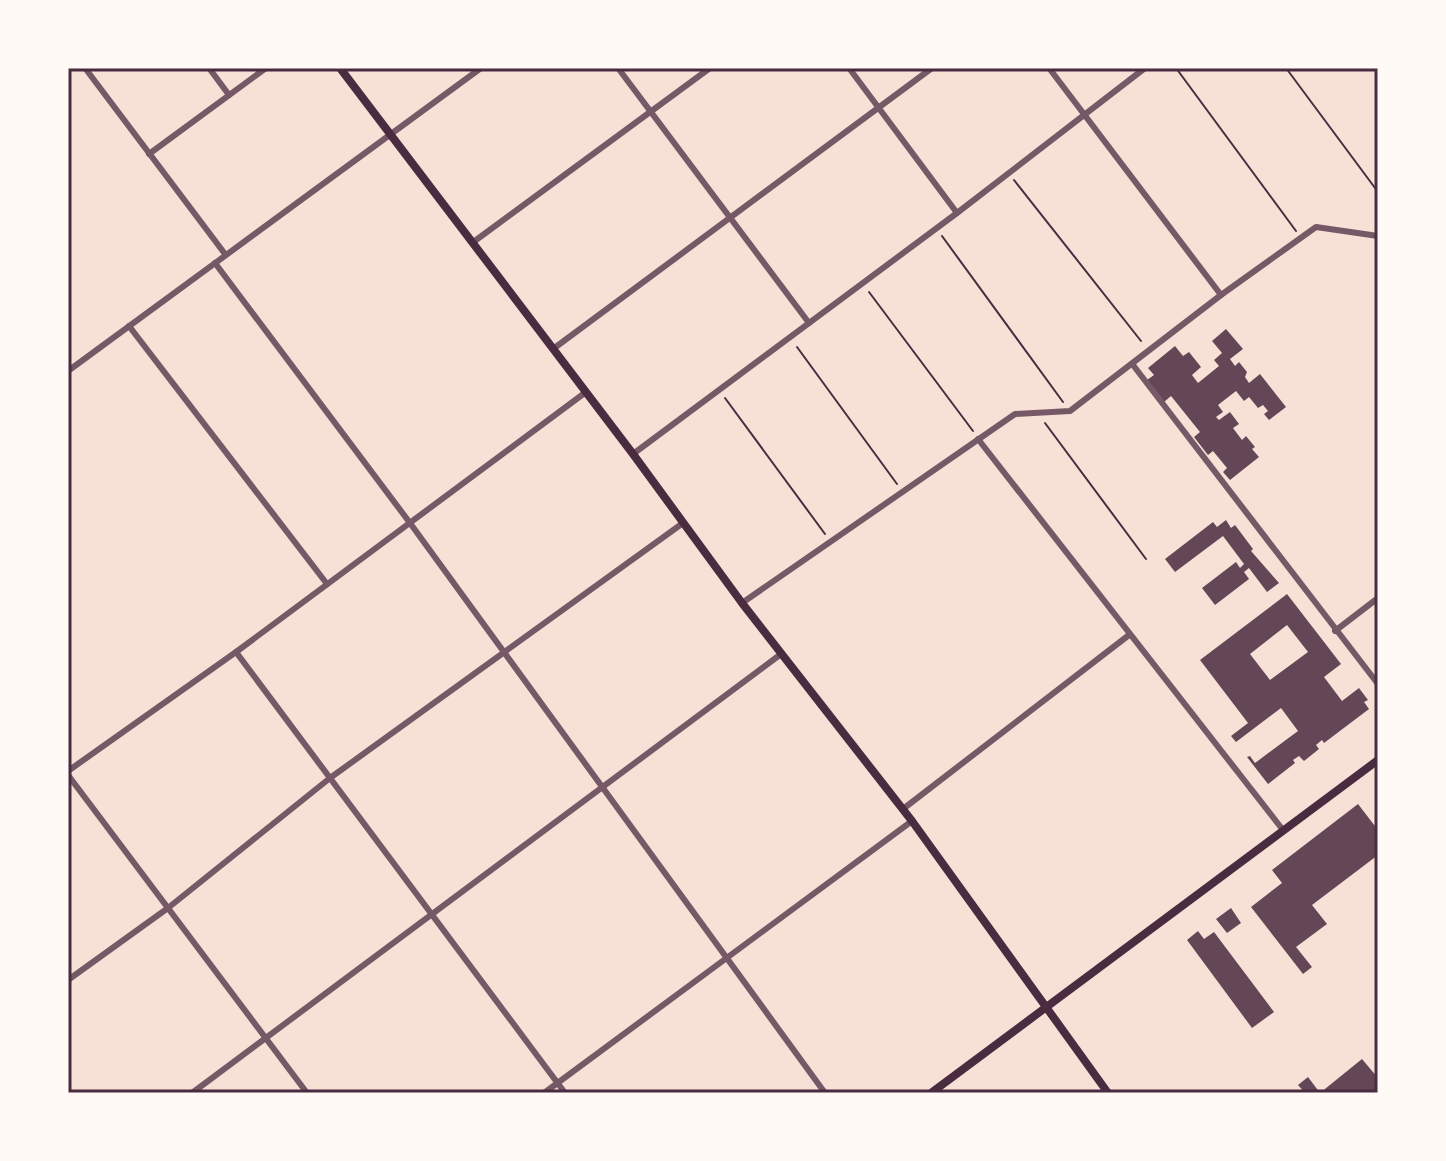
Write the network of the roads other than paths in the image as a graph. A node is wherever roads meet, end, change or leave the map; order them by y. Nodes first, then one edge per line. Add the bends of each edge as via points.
1 (85, 68) edge
2 (209, 68) edge
3 (266, 68) edge
4 (340, 68) edge
5 (481, 68) edge
6 (618, 68) edge
7 (710, 68) edge
8 (849, 68) edge
9 (932, 68) edge
10 (1049, 68) edge
11 (1145, 68) edge
12 (229, 95) junction
13 (879, 109) junction
14 (651, 112) junction
15 (1084, 114) junction
16 (390, 135) junction
17 (149, 154) junction
18 (957, 213) junction
19 (731, 219) junction
20 (1378, 236) edge
21 (472, 243) junction
22 (225, 254) junction
23 (215, 263) junction
24 (1221, 295) junction
25 (809, 323) junction
26 (129, 326) junction
27 (553, 349) junction
28 (1133, 365) junction
29 (68, 371) edge
30 (586, 392) junction
31 (978, 439) junction
32 (633, 454) junction
33 (410, 523) junction
34 (683, 523) junction
35 (327, 584) junction
36 (1378, 598) edge
37 (742, 603) junction
38 (1335, 631) junction
39 (1129, 635) junction
40 (236, 652) junction
41 (504, 653) junction
42 (781, 654) junction
43 (1378, 684) edge
44 (1378, 760) edge
45 (68, 773) edge
46 (330, 778) junction
47 (602, 787) junction
48 (903, 809) junction
49 (912, 821) junction
50 (1283, 830) junction
51 (168, 908) junction
52 (432, 914) junction
53 (727, 959) junction
54 (68, 980) edge
55 (1045, 1009) junction
56 (266, 1038) junction
57 (558, 1083) junction
58 (192, 1093) edge
59 (307, 1093) edge
60 (544, 1093) edge
61 (565, 1093) edge
62 (825, 1093) edge
63 (931, 1093) edge
64 (1108, 1093) edge

1 - 17 street
2 - 12 street
3 - 12 street
4 - 16 main road
5 - 16 street
6 - 14 street
7 - 14 street
8 - 13 street
9 - 13 street
10 - 15 street
11 - 15 street
12 - 17 street
13 - 18 street
13 - 19 street
14 - 19 street
14 - 21 street
15 - 18 street
15 - 24 street
16 - 21 main road
16 - 22 street
17 - 22 street
18 - 25 street
19 - 25 street
19 - 27 street
20 - 24 street via 1316,227
21 - 27 main road
22 - 23 street
23 - 26 street
23 - 33 street
24 - 28 street
25 - 32 street
26 - 29 street
26 - 35 street
27 - 30 main road
28 - 31 street via 1070,411 1015,414
28 - 38 street
30 - 32 main road
30 - 33 street
31 - 37 street
31 - 39 street
32 - 34 main road
33 - 35 street
33 - 41 street
34 - 37 main road
34 - 41 street
35 - 40 street
36 - 38 street
37 - 42 main road
38 - 43 street
39 - 48 street
39 - 50 street
40 - 45 street
40 - 46 street
41 - 46 street
41 - 47 street
42 - 47 street
42 - 48 main road
44 - 50 main road
45 - 51 street
46 - 51 street
46 - 52 street
47 - 52 street
47 - 53 street
48 - 49 main road
49 - 53 street
49 - 55 main road
50 - 55 main road
51 - 54 street
51 - 56 street
52 - 56 street
52 - 57 street
53 - 57 street
53 - 62 street
55 - 63 main road
55 - 64 main road
56 - 58 street
56 - 59 street
57 - 60 street
57 - 61 street

